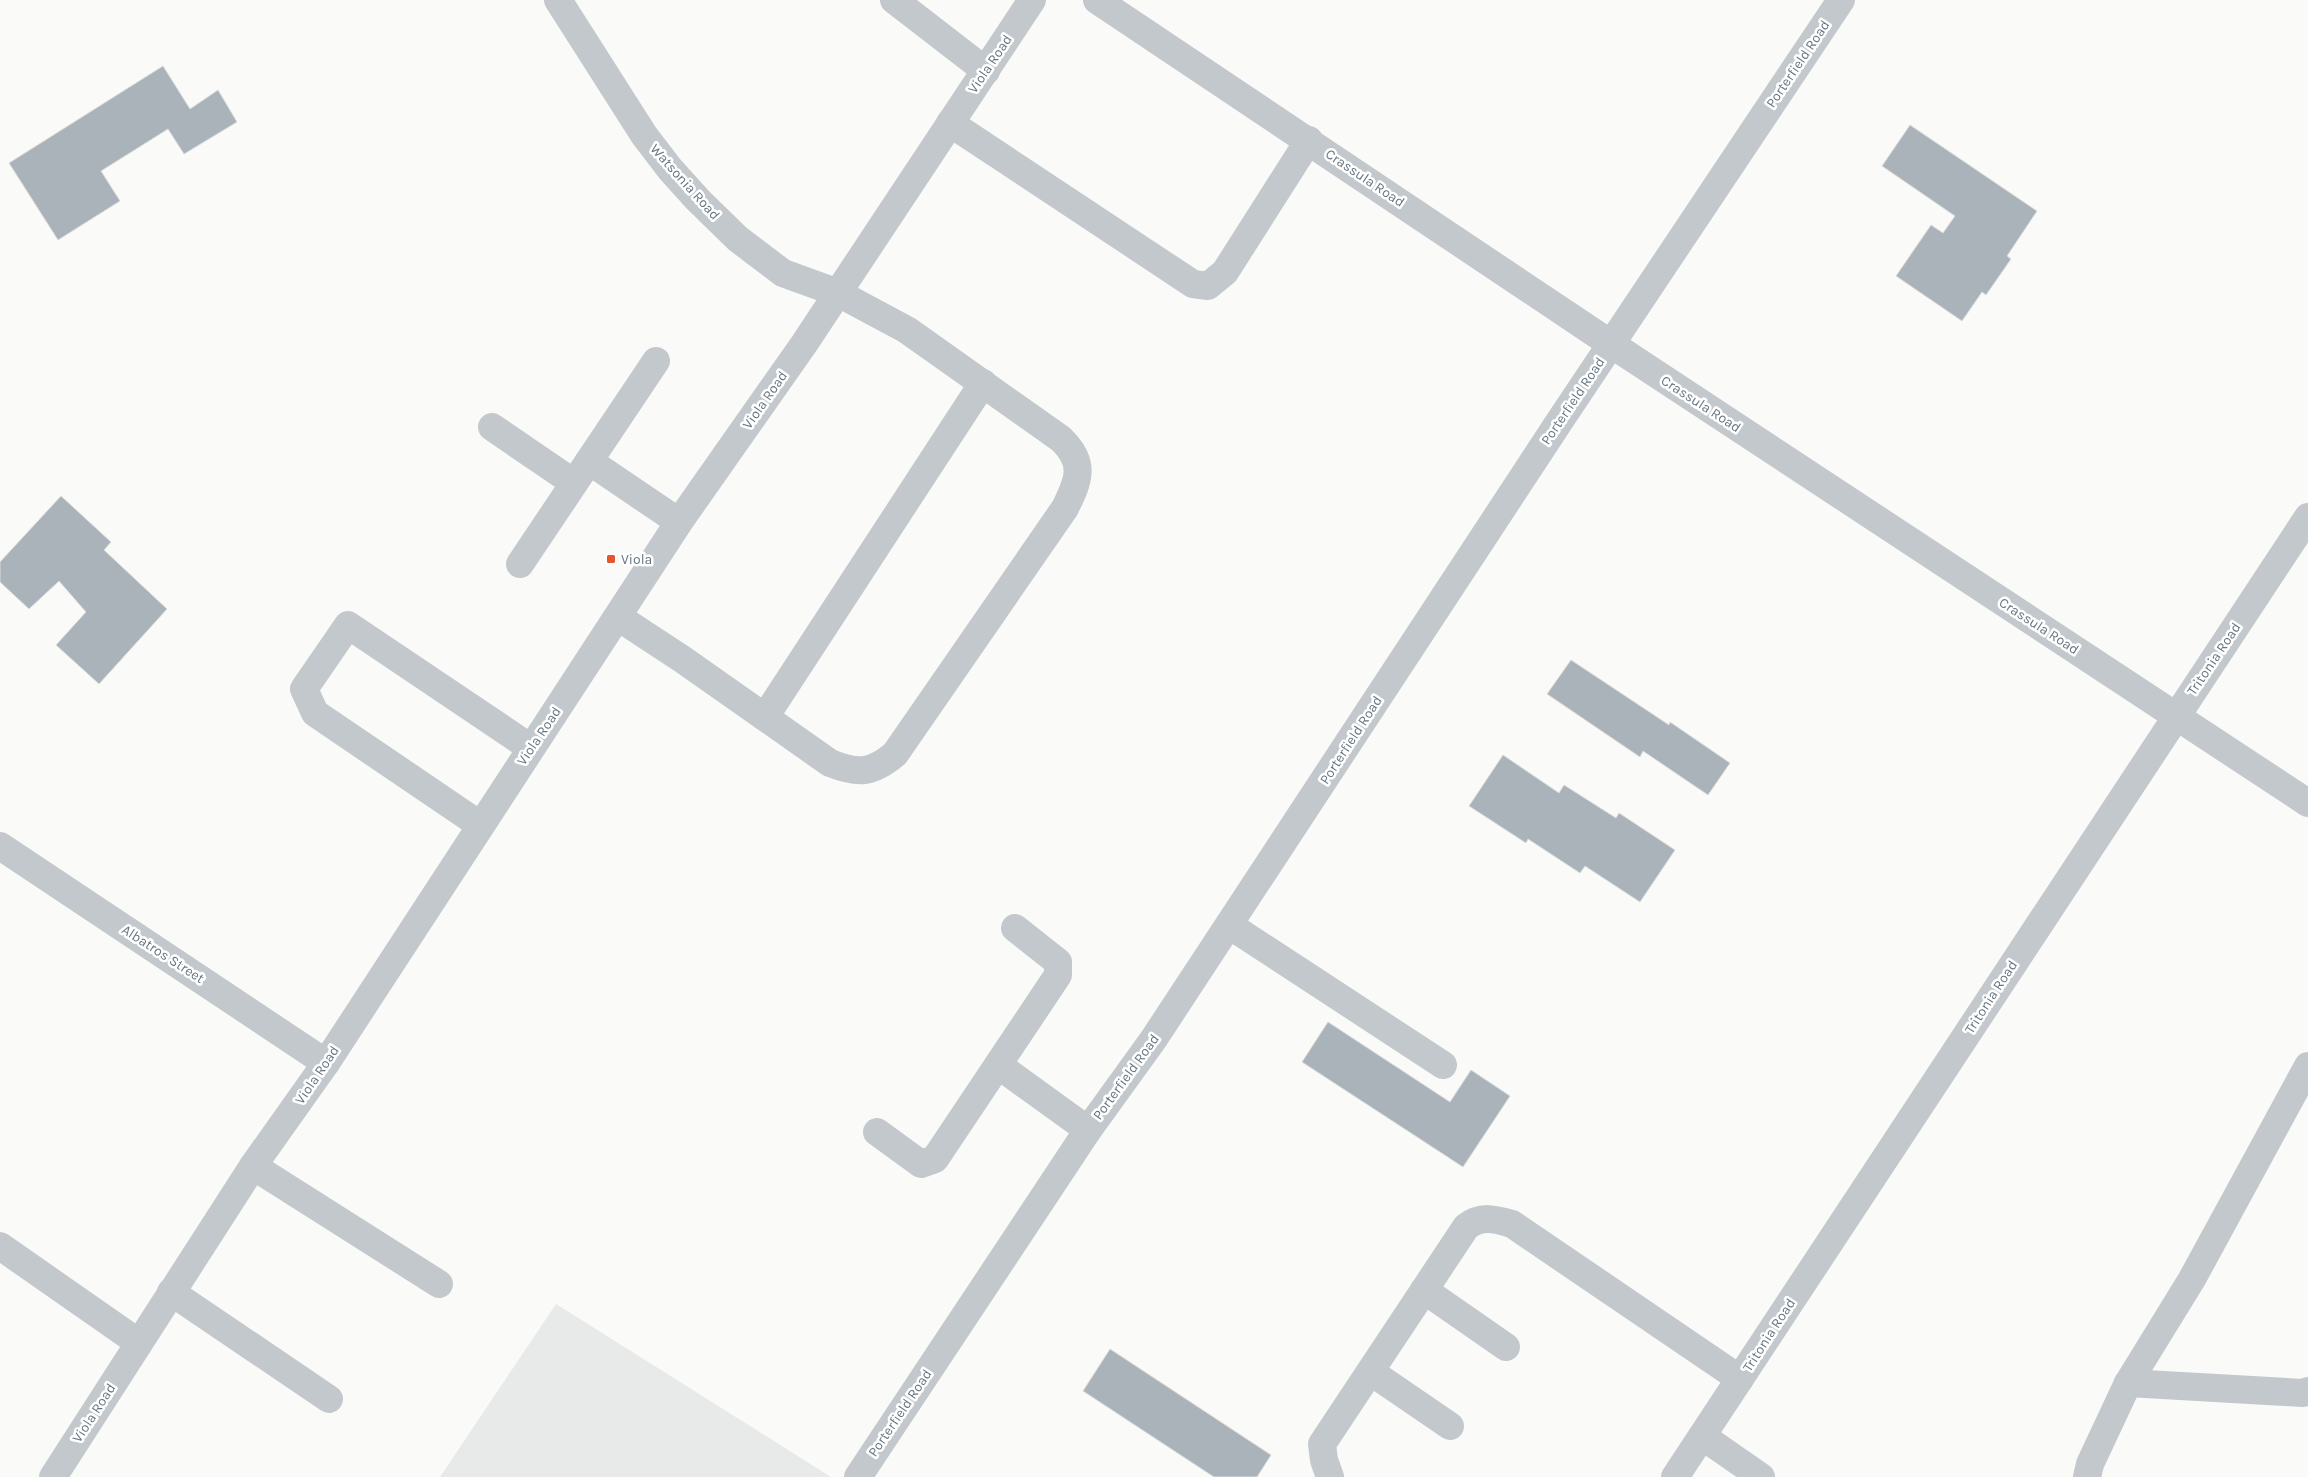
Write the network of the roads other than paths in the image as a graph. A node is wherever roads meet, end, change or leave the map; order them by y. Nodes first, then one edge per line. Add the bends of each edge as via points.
1 (558, 0) edge
2 (894, 0) edge
3 (1032, 0) edge
4 (1097, 0) edge
5 (1841, 0) edge
6 (986, 71) junction
7 (950, 123) junction
8 (1309, 140) junction
9 (838, 292) junction
10 (1611, 344) junction
11 (656, 361) dead end
12 (983, 383) junction
13 (492, 427) dead end
14 (589, 461) junction
15 (574, 483) junction
16 (2308, 518) edge
17 (679, 522) junction
18 (520, 564) dead end
19 (618, 617) junction
20 (2176, 716) junction
21 (765, 717) junction
22 (531, 748) junction
23 (2308, 803) edge
24 (480, 825) junction
25 (0, 846) edge
26 (1230, 925) junction
27 (1015, 928) dead end
28 (326, 1063) junction
29 (998, 1065) junction
30 (1443, 1065) dead end
31 (2308, 1066) edge
32 (1088, 1130) junction
33 (877, 1132) dead end
34 (253, 1166) junction
35 (0, 1246) edge
36 (439, 1284) dead end
37 (1424, 1290) junction
38 (171, 1292) junction
39 (139, 1343) junction
40 (1506, 1347) dead end
41 (1371, 1372) junction
42 (1740, 1379) junction
43 (2128, 1382) junction
44 (2308, 1391) edge
45 (329, 1399) dead end
46 (1450, 1426) dead end
47 (1702, 1436) junction
48 (53, 1477) edge
49 (858, 1477) edge
50 (1330, 1477) edge
51 (1675, 1477) edge
52 (1761, 1477) edge
53 (2087, 1477) edge

1 - 9 street, Watsonia Road via 644,135 698,200 738,239 783,273
2 - 6 street
3 - 6 street, Viola Road
4 - 8 street, Crassula Road
5 - 10 street, Porterfield Road
6 - 7 street, Viola Road
7 - 8 street via 1193,284 1208,286 1225,272
7 - 9 street, Viola Road
8 - 10 street, Crassula Road
9 - 12 street, Watsonia Road via 907,330
9 - 17 street, Viola Road
10 - 20 street, Crassula Road
10 - 26 street, Porterfield Road
11 - 14 street
12 - 21 street
12 - 21 street, Watsonia Road via 1071,448 1078,473 1065,508 895,754 881,766 859,771 830,763
13 - 15 street
14 - 15 street
14 - 17 street
15 - 18 street
16 - 20 street, Tritonia Road
17 - 19 street, Viola Road
19 - 21 street, Watsonia Road
19 - 22 street, Viola Road
20 - 23 street, Crassula Road
20 - 42 street, Tritonia Road
22 - 24 street, Viola Road
22 - 24 street via 348,625 304,688 315,713
24 - 28 street, Viola Road
25 - 28 street, Albatros Street
26 - 30 street
26 - 32 street, Porterfield Road via 1154,1040
27 - 29 street via 1058,962 1058,976
28 - 34 street, Viola Road
29 - 32 street
29 - 33 street via 936,1160 921,1164
31 - 43 street via 2192,1279
32 - 49 street, Porterfield Road
34 - 36 street
34 - 38 street, Viola Road
35 - 39 street
37 - 40 street
37 - 41 street
37 - 42 street via 1466,1227 1489,1219 1512,1224
38 - 39 street, Viola Road
38 - 45 street
39 - 48 street, Viola Road
41 - 46 street
41 - 50 street via 1322,1444
42 - 47 street, Tritonia Road
43 - 44 street
43 - 53 street
47 - 51 street, Tritonia Road
47 - 52 street

